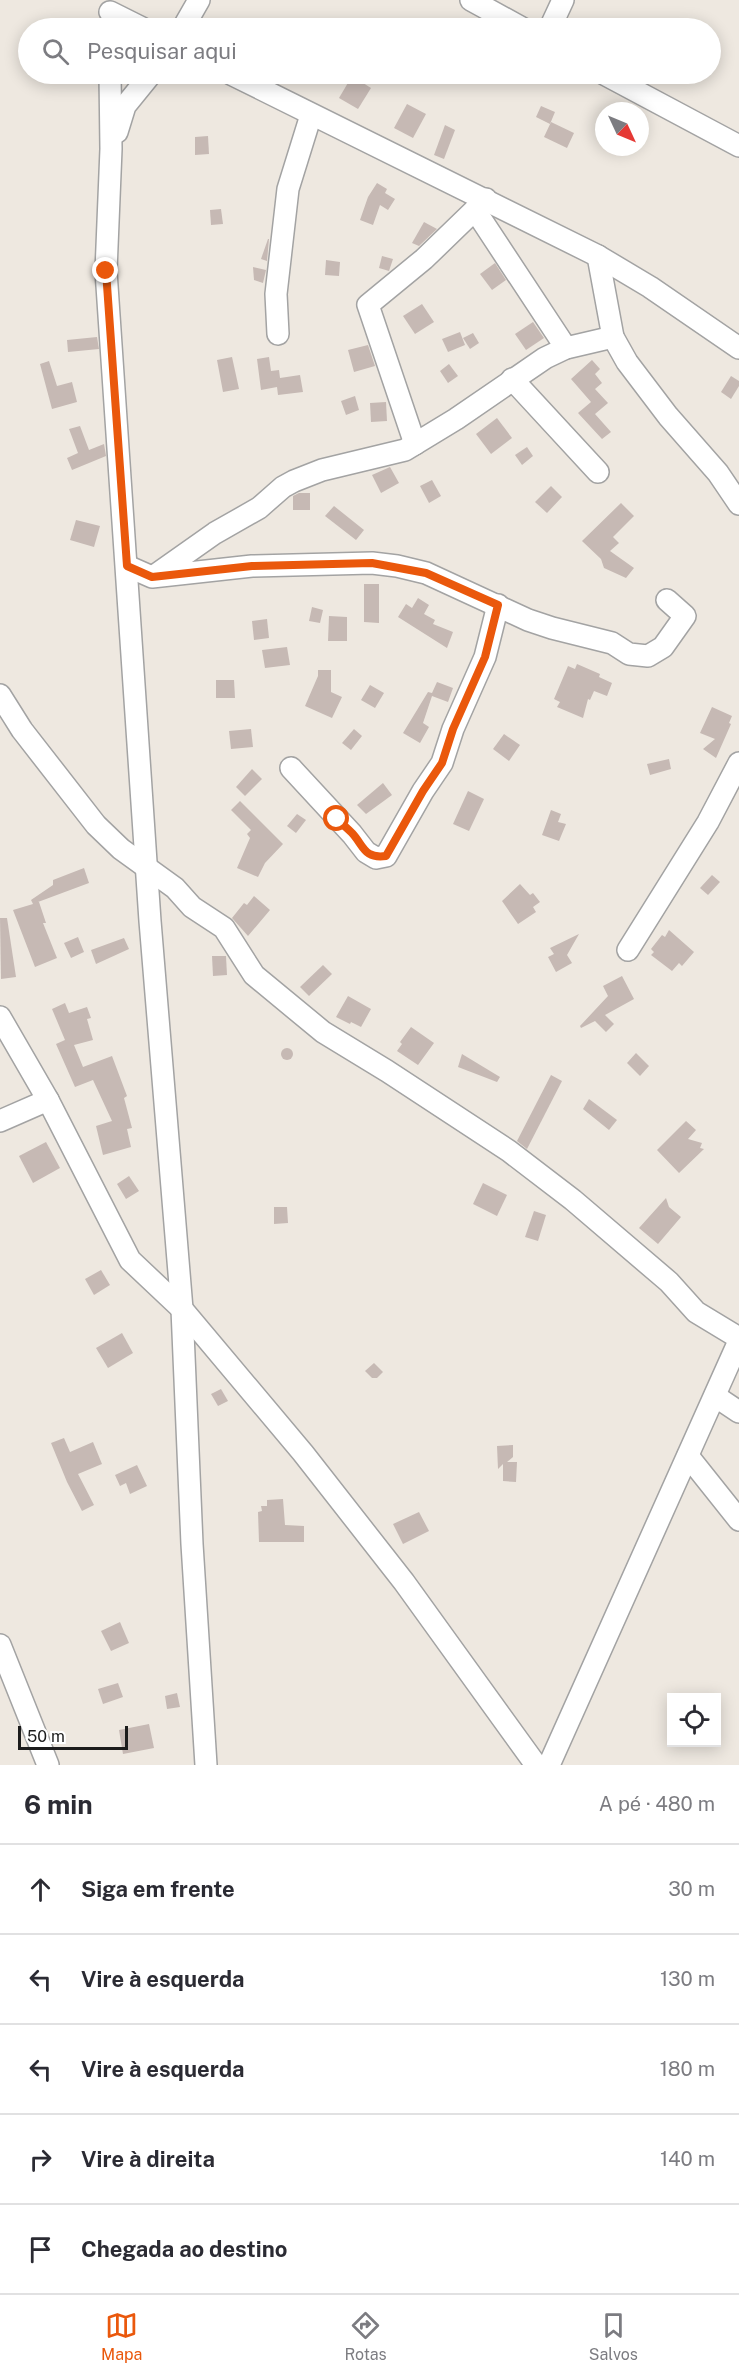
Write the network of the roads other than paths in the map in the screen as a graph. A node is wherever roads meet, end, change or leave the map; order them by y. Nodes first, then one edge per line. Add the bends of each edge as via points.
1 (199, 0) edge
2 (471, 0) edge
3 (563, 0) edge
4 (189, 18) edge
5 (504, 18) edge
6 (555, 18) edge
7 (110, 84) edge
8 (143, 84) edge
9 (251, 84) edge
10 (623, 84) edge
11 (311, 115) junction
12 (739, 146) edge
13 (111, 149) junction
14 (480, 205) junction
15 (598, 256) junction
16 (278, 334) dead end
17 (613, 338) junction
18 (566, 348) junction
19 (739, 348) edge
20 (512, 379) junction
21 (415, 444) junction
22 (598, 472) dead end
23 (739, 504) edge
24 (127, 566) junction
25 (152, 577) junction
26 (667, 600) dead end
27 (498, 605) junction
28 (0, 695) edge
29 (739, 763) edge
30 (291, 768) dead end
31 (146, 869) junction
32 (628, 950) dead end
33 (0, 1017) edge
34 (48, 1100) junction
35 (0, 1121) edge
36 (182, 1309) junction
37 (739, 1340) edge
38 (715, 1395) junction
39 (739, 1412) edge
40 (688, 1456) junction
41 (739, 1520) edge
42 (0, 1645) edge
43 (48, 1765) edge
44 (206, 1765) edge
45 (536, 1765) edge
46 (549, 1765) edge

1 - 4 street
2 - 5 street
3 - 6 street
7 - 13 street
8 - 13 street via 125,106
9 - 11 street
10 - 12 street
11 - 14 street
11 - 16 street via 288,189 276,294
13 - 24 street via 106,271
14 - 15 street
14 - 18 street
14 - 21 street via 368,307
15 - 17 street
15 - 19 street
17 - 18 street
17 - 23 street via 642,384 718,473
18 - 20 street
20 - 21 street
20 - 22 street
21 - 25 street via 395,454 294,481 240,522 215,533
24 - 25 street
24 - 31 street
25 - 27 street via 252,566 372,563 426,573
26 - 27 street via 685,616 663,647 648,656 629,654 612,643 552,628
27 - 30 street via 485,657 442,763 386,856 376,858 366,852
28 - 31 street via 22,730 96,825
29 - 32 street via 708,822
31 - 36 street
31 - 37 street via 224,928 254,975 316,1026 509,1151 669,1282 696,1312
33 - 34 street
34 - 35 street
34 - 36 street via 130,1260
36 - 44 street
36 - 45 street via 303,1453
37 - 38 street
38 - 39 street
38 - 40 street
40 - 41 street
40 - 46 street
42 - 43 street

